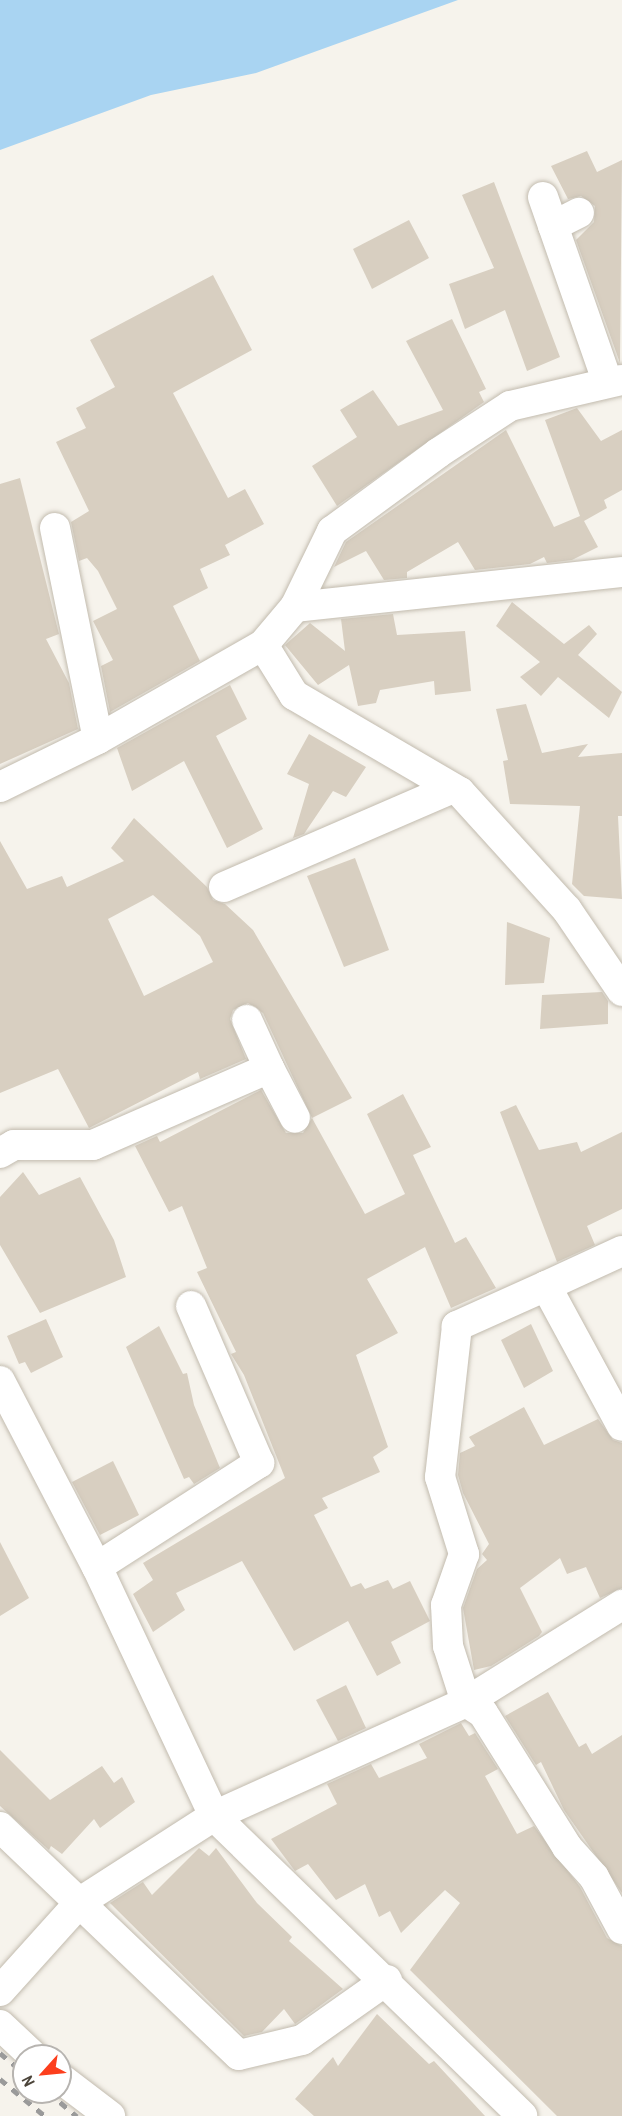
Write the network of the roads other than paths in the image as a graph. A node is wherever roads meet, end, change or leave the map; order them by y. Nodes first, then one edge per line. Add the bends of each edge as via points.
1 (543, 197) dead end
2 (579, 213) dead end
3 (553, 226) junction
4 (615, 380) edge
5 (55, 528) dead end
6 (622, 572) edge
7 (295, 607) junction
8 (263, 645) junction
9 (98, 740) junction
10 (0, 787) edge
11 (453, 788) junction
12 (224, 887) dead end
13 (610, 950) edge
14 (622, 991) edge
15 (247, 1020) dead end
16 (269, 1068) junction
17 (295, 1118) dead end
18 (0, 1153) edge
19 (622, 1251) edge
20 (546, 1286) junction
21 (191, 1306) dead end
22 (0, 1381) edge
23 (622, 1426) edge
24 (97, 1567) junction
25 (622, 1605) edge
26 (466, 1701) junction
27 (214, 1816) junction
28 (0, 1827) edge
29 (80, 1902) junction
30 (622, 1929) edge
31 (387, 1980) junction
32 (0, 1991) edge
33 (0, 2025) edge
34 (20, 2044) edge
35 (72, 2087) edge
36 (110, 2116) edge
37 (522, 2116) edge

1 - 3 street
2 - 3 street
3 - 4 street
4 - 7 street via 510,406 438,453 332,531
5 - 9 street
6 - 7 street
7 - 8 street
8 - 9 street
8 - 11 street via 294,695
9 - 10 street
11 - 12 street
11 - 13 street via 567,910
13 - 14 street
15 - 16 street
16 - 17 street
16 - 18 street via 93,1145 14,1145
19 - 20 street
20 - 23 street
20 - 26 street via 457,1326 440,1478 464,1554 446,1605 448,1646
21 - 24 street via 260,1463
22 - 24 street
24 - 27 street
25 - 26 street
26 - 27 street
26 - 30 street via 483,1713 567,1847 594,1877
27 - 29 street
27 - 31 street
28 - 29 street
29 - 31 street via 239,2055 302,2040
29 - 32 street
31 - 37 street
33 - 34 street
35 - 36 street

